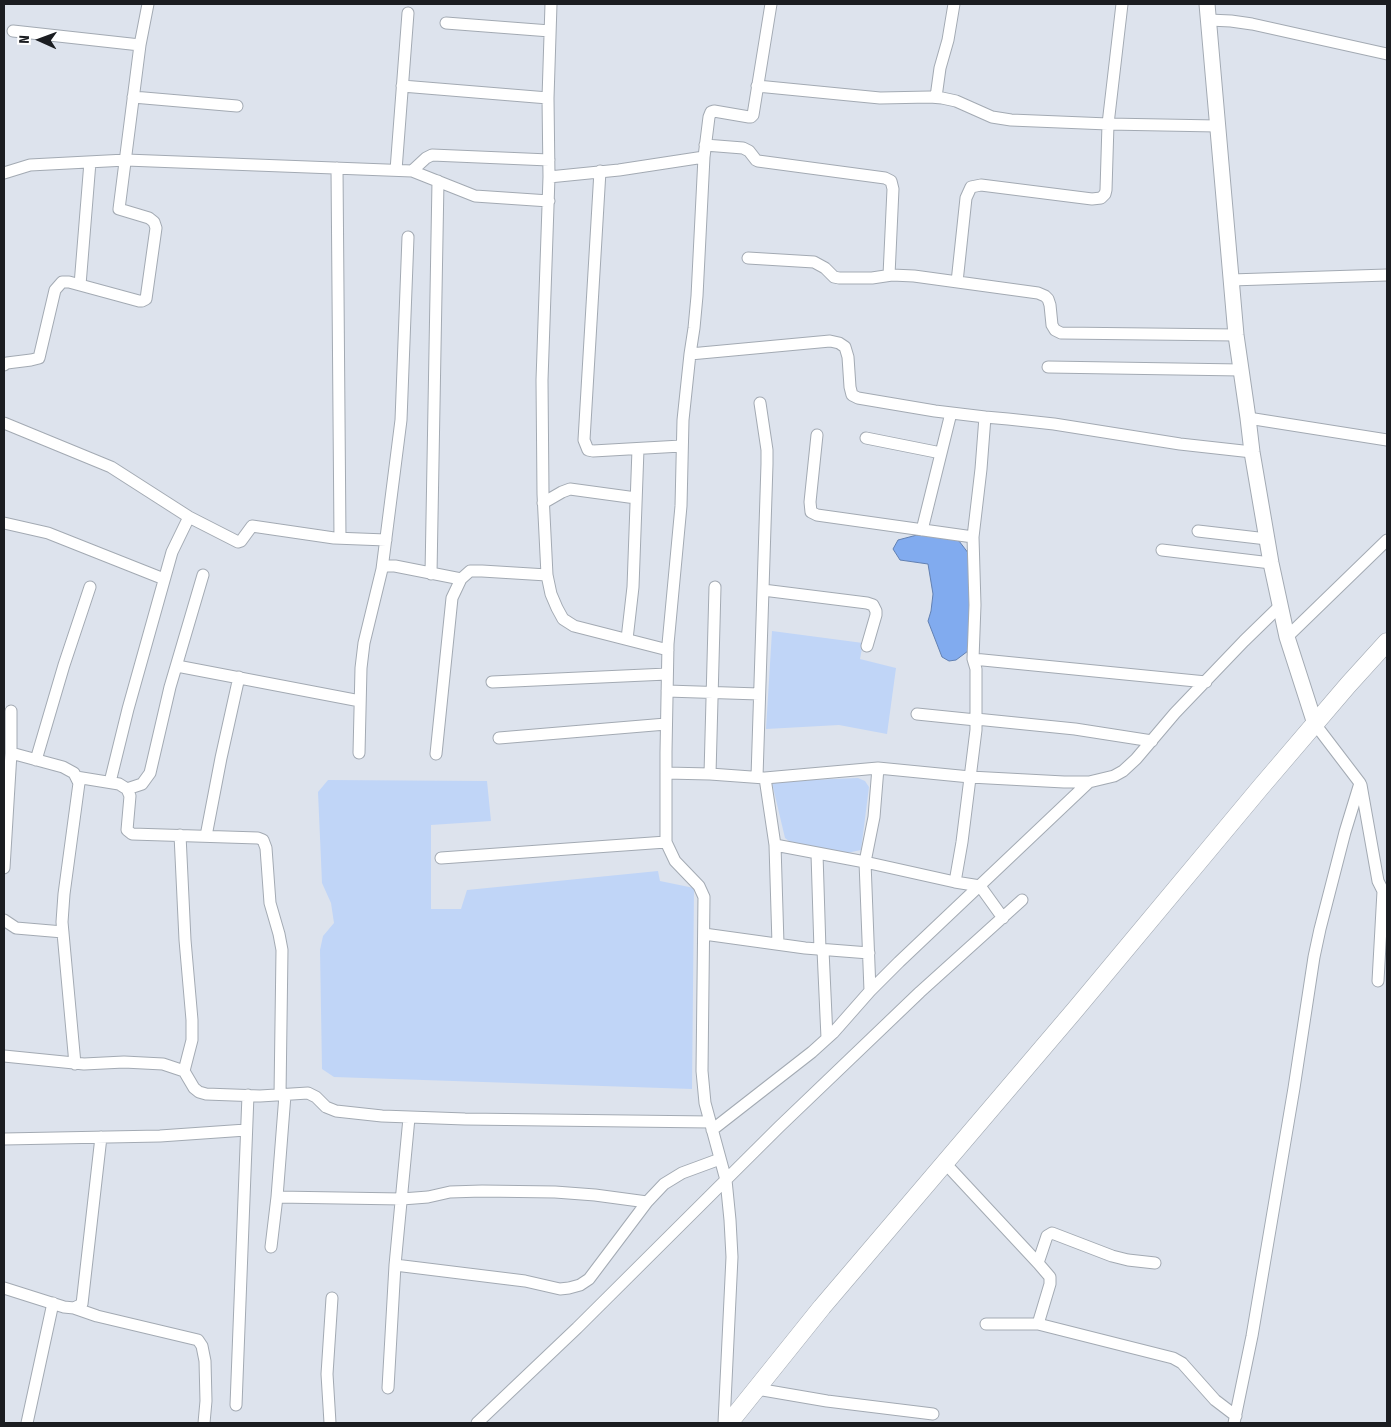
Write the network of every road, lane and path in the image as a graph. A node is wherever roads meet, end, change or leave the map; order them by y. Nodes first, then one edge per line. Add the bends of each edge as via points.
1 (148, 4) edge
2 (551, 4) edge
3 (771, 4) edge
4 (954, 4) edge
5 (1122, 4) edge
6 (1207, 4) edge
7 (408, 13) dead end
8 (1209, 20) junction
9 (446, 23) dead end
10 (13, 31) dead end
11 (550, 31) junction
12 (140, 45) junction
13 (1387, 54) edge
14 (402, 86) junction
15 (757, 86) junction
16 (134, 97) junction
17 (936, 97) junction
18 (548, 98) junction
19 (237, 106) dead end
20 (1108, 124) junction
21 (1217, 126) junction
22 (704, 151) junction
23 (126, 160) junction
24 (549, 160) junction
25 (90, 162) junction
26 (337, 168) junction
27 (396, 170) junction
28 (412, 171) junction
29 (600, 171) junction
30 (4, 173) edge
31 (549, 177) junction
32 (438, 182) junction
33 (549, 201) junction
34 (408, 237) dead end
35 (748, 258) dead end
36 (1387, 275) edge
37 (889, 276) junction
38 (1231, 280) junction
39 (957, 282) junction
40 (80, 285) junction
41 (1236, 335) junction
42 (690, 354) junction
43 (4, 365) edge
44 (1048, 367) dead end
45 (1241, 370) junction
46 (760, 403) dead end
47 (951, 413) junction
48 (984, 417) junction
49 (1248, 418) junction
50 (4, 423) edge
51 (817, 435) dead end
52 (866, 438) dead end
53 (1387, 440) edge
54 (681, 446) junction
55 (638, 449) junction
56 (1252, 452) junction
57 (941, 453) junction
58 (636, 498) junction
59 (543, 503) junction
60 (189, 518) junction
61 (4, 523) edge
62 (922, 530) junction
63 (1198, 531) dead end
64 (973, 537) junction
65 (340, 538) junction
66 (1267, 539) junction
67 (386, 540) junction
68 (1387, 540) edge
69 (1162, 550) dead end
70 (1271, 563) junction
71 (382, 569) junction
72 (431, 574) junction
73 (203, 575) dead end
74 (547, 575) junction
75 (164, 579) junction
76 (460, 580) junction
77 (90, 587) dead end
78 (715, 587) dead end
79 (763, 590) junction
80 (1281, 605) junction
81 (1288, 637) junction
82 (627, 639) junction
83 (1387, 642) edge
84 (867, 646) dead end
85 (668, 650) junction
86 (973, 659) junction
87 (177, 666) junction
88 (667, 674) junction
89 (239, 677) junction
90 (492, 682) dead end
91 (1206, 682) junction
92 (667, 691) junction
93 (712, 693) junction
94 (759, 694) junction
95 (360, 701) junction
96 (11, 711) dead end
97 (916, 714) dead end
98 (976, 719) junction
99 (666, 724) junction
100 (1315, 724) junction
101 (499, 738) dead end
102 (1152, 740) junction
103 (11, 753) junction
104 (359, 753) dead end
105 (436, 754) dead end
106 (36, 760) junction
107 (878, 768) junction
108 (666, 773) junction
109 (710, 774) junction
110 (76, 777) junction
111 (970, 777) junction
112 (761, 778) junction
113 (110, 782) junction
114 (1089, 782) junction
115 (1360, 783) junction
116 (127, 788) junction
117 (180, 835) junction
118 (206, 836) junction
119 (666, 842) junction
120 (775, 846) junction
121 (817, 854) junction
122 (441, 858) dead end
123 (865, 862) junction
124 (4, 868) edge
125 (955, 882) junction
126 (980, 886) junction
127 (1385, 893) edge
128 (1022, 900) dead end
129 (1004, 918) junction
130 (4, 920) edge
131 (63, 932) junction
132 (704, 934) junction
133 (778, 944) junction
134 (822, 950) junction
135 (868, 953) junction
136 (1378, 981) dead end
137 (870, 991) junction
138 (827, 1038) junction
139 (4, 1056) edge
140 (75, 1064) junction
141 (184, 1071) junction
142 (283, 1095) junction
143 (248, 1096) junction
144 (409, 1118) junction
145 (711, 1126) junction
146 (246, 1130) junction
147 (101, 1137) junction
148 (4, 1139) edge
149 (720, 1159) junction
150 (944, 1162) junction
151 (726, 1180) junction
152 (277, 1197) junction
153 (402, 1199) junction
154 (647, 1202) junction
155 (270, 1247) dead end
156 (1038, 1263) junction
157 (1155, 1263) dead end
158 (395, 1265) junction
159 (4, 1288) edge
160 (332, 1298) dead end
161 (53, 1303) junction
162 (74, 1308) junction
163 (986, 1324) dead end
164 (1038, 1324) junction
165 (388, 1388) dead end
166 (756, 1389) junction
167 (236, 1404) dead end
168 (933, 1414) dead end
169 (1235, 1420) edge
170 (27, 1423) edge
171 (204, 1423) edge
172 (330, 1423) edge
173 (477, 1423) edge
174 (730, 1423) edge

1 - 12 street
2 - 11 street
3 - 15 street
4 - 17 street
5 - 20 street
6 - 8 street
7 - 14 street
8 - 13 street via 1252,24
8 - 21 street
9 - 11 street
10 - 12 street
11 - 18 street
12 - 16 street
14 - 18 street
14 - 27 street
15 - 17 street via 880,98
15 - 22 street via 751,117 711,112
16 - 19 street
16 - 23 street
17 - 20 street via 956,101 997,118
18 - 24 street
20 - 21 street
20 - 39 street via 1106,190 1101,198 981,185 971,187 966,198
21 - 38 street
22 - 29 street
22 - 37 street via 743,148 758,161 891,181
22 - 42 street via 698,296
23 - 25 street
23 - 26 street
23 - 40 street via 119,209 149,218 156,228 146,299 139,301
24 - 28 street via 432,155
24 - 31 street
25 - 30 street via 30,165
25 - 40 street
26 - 27 street
26 - 65 street
27 - 28 street
28 - 32 street
29 - 31 street
29 - 55 street via 584,440 588,450 593,451
31 - 33 street
32 - 33 street via 475,196
32 - 72 street
33 - 59 street via 542,380
34 - 67 street via 401,420
35 - 37 street via 814,262 839,278
36 - 38 street
37 - 39 street
38 - 41 street
39 - 41 street via 1045,296 1050,305 1052,325 1062,333
40 - 43 street via 62,282 56,290 39,358
41 - 45 street
42 - 47 street via 830,341 839,343 845,347 848,357 852,395
42 - 54 street
44 - 45 street
45 - 49 street
46 - 79 street via 767,450
47 - 48 street
47 - 57 street
48 - 56 street
48 - 64 street
49 - 53 street
49 - 56 street
50 - 60 street via 112,467
51 - 62 street via 811,512
52 - 57 street
54 - 55 street
54 - 85 street via 681,506
55 - 58 street
56 - 66 street
57 - 62 street
58 - 59 street via 570,489
58 - 82 street via 633,587
59 - 74 street
60 - 65 street via 239,542 252,526
60 - 75 street via 172,552
61 - 75 street via 54,535
62 - 64 street
63 - 66 street
64 - 86 street
65 - 67 street
66 - 70 street
67 - 71 street
68 - 81 street
69 - 70 street
70 - 80 street
71 - 72 street via 390,565
71 - 95 street via 364,643
72 - 76 street
73 - 87 street
74 - 76 street via 482,570 470,571
74 - 82 street via 556,608 563,619 574,626
75 - 113 street
76 - 105 street via 452,598
77 - 106 street
78 - 93 street
79 - 84 street via 873,605 876,615
79 - 94 street
80 - 81 street
80 - 91 street
81 - 100 street
82 - 85 street
83 - 100 main road
85 - 88 street
86 - 91 street
86 - 98 street
87 - 89 street
87 - 116 street via 150,773 142,784
88 - 90 street
88 - 92 street
89 - 95 street
89 - 118 street
91 - 102 street
92 - 93 street
92 - 99 street
93 - 94 street
93 - 109 street
94 - 112 street
95 - 104 street
96 - 103 street
97 - 98 street
98 - 102 street
98 - 111 street
99 - 101 street
99 - 108 street
100 - 115 street
100 - 150 main road
102 - 114 street via 1123,771
103 - 106 street
103 - 124 street
106 - 110 street via 63,768
107 - 111 street
107 - 112 street
107 - 123 street via 874,817
108 - 109 street
108 - 119 street
109 - 112 street
110 - 113 street
110 - 131 street
111 - 114 street
111 - 125 street
112 - 120 street
113 - 116 street
114 - 126 street
115 - 127 street via 1378,880
115 - 169 street via 1318,938
116 - 117 street via 130,796 127,830 132,834
117 - 118 street
117 - 141 street via 192,1020 192,1040
118 - 142 street via 258,838 263,840 266,848 268,894 282,950
119 - 122 street
119 - 132 street via 675,861 699,886 704,897
120 - 121 street
120 - 133 street
121 - 123 street
121 - 134 street
123 - 125 street
123 - 135 street
125 - 126 street
126 - 129 street
126 - 137 street
127 - 136 street
128 - 129 street
129 - 151 street via 920,992
130 - 131 street via 16,928
131 - 140 street
132 - 133 street
132 - 145 street via 702,1071
133 - 134 street
134 - 135 street
134 - 138 street
135 - 137 street
137 - 138 street
138 - 145 street
139 - 140 street
140 - 141 street via 164,1064
141 - 143 street via 199,1092
142 - 143 street
142 - 144 street via 308,1093 336,1111
142 - 152 street
143 - 146 street
144 - 145 street
144 - 153 street
145 - 149 street
146 - 147 street
146 - 167 street
147 - 148 street
147 - 162 street via 82,1304
149 - 151 street
149 - 154 street via 664,1184
150 - 156 street
150 - 166 main road
151 - 173 street
151 - 174 street via 732,1257
152 - 153 street
152 - 155 street
153 - 154 street via 482,1191 565,1193
153 - 158 street
154 - 158 street via 589,1279 580,1285 560,1289 525,1281
156 - 157 street via 1048,1236 1052,1234 1112,1256
156 - 164 street via 1051,1282
158 - 165 street
159 - 161 street
160 - 172 street via 327,1374
161 - 162 street
161 - 170 street
162 - 171 street via 198,1340 205,1361
163 - 164 street
164 - 169 street via 1172,1358 1182,1363
166 - 168 street
166 - 174 main road

